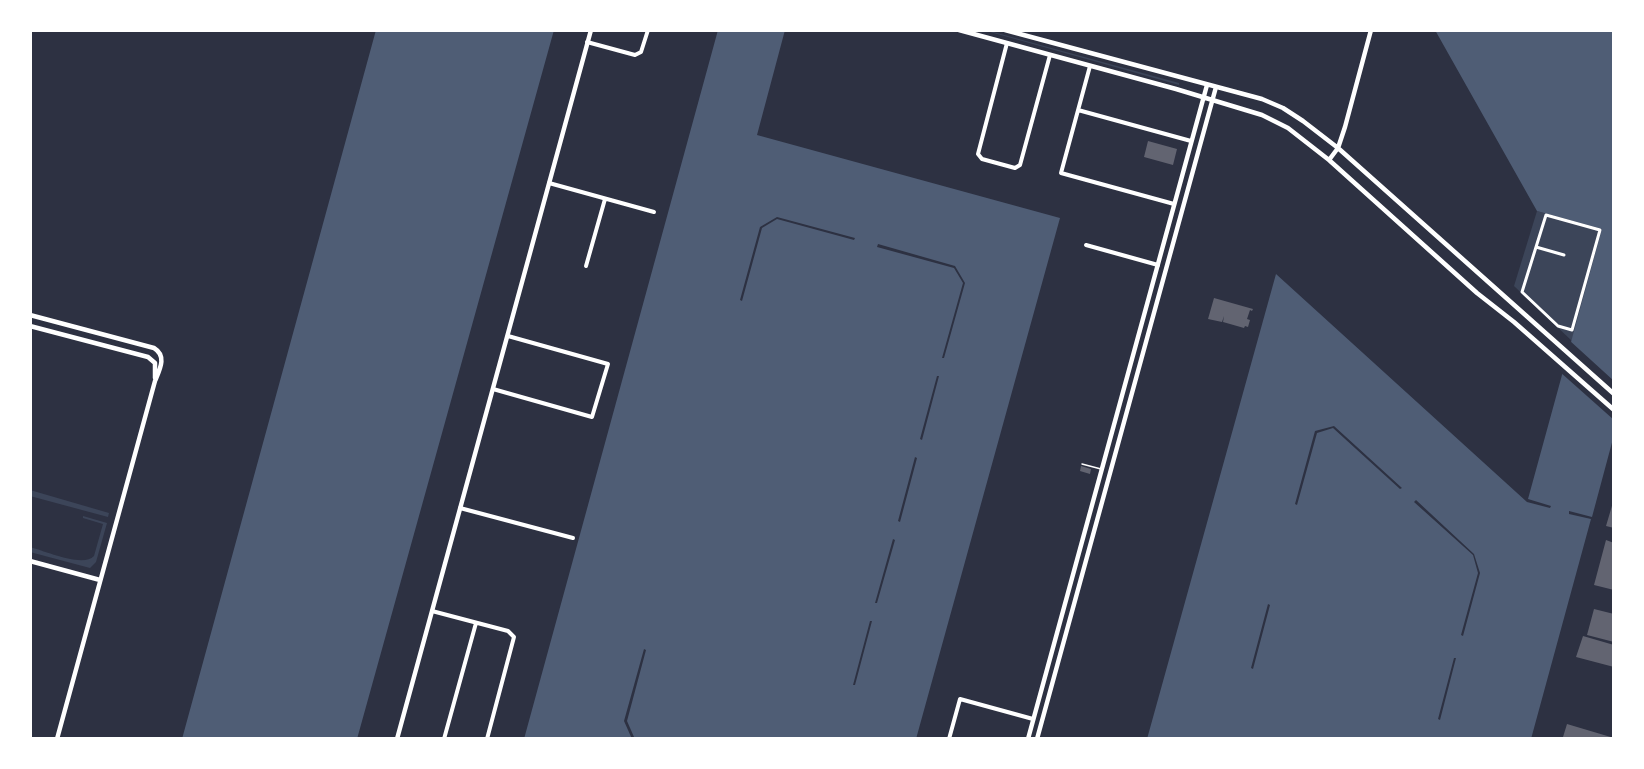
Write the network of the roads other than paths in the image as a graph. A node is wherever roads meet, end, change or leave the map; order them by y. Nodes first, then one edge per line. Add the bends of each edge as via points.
1 (591, 30) edge
2 (648, 30) edge
3 (959, 30) edge
4 (1005, 30) edge
5 (1371, 30) edge
6 (970, 32) edge
7 (587, 42) junction
8 (1007, 43) junction
9 (1050, 55) junction
10 (1090, 66) junction
11 (1207, 85) junction
12 (1216, 87) junction
13 (1203, 98) junction
14 (1213, 100) junction
15 (1078, 110) junction
16 (1191, 141) junction
17 (1338, 148) junction
18 (1329, 160) junction
19 (549, 183) junction
20 (605, 199) junction
21 (1174, 204) junction
22 (654, 212) dead end
23 (1086, 245) dead end
24 (1536, 247) junction
25 (1564, 255) dead end
26 (1158, 265) junction
27 (586, 266) dead end
28 (30, 315) edge
29 (30, 326) edge
30 (508, 336) junction
31 (1134, 352) junction
32 (1142, 354) junction
33 (155, 381) junction
34 (493, 389) junction
35 (1614, 394) edge
36 (1614, 410) edge
37 (1082, 464) dead end
38 (1102, 469) junction
39 (460, 508) junction
40 (573, 538) dead end
41 (30, 561) edge
42 (100, 580) junction
43 (1069, 587) junction
44 (1078, 589) junction
45 (432, 610) junction
46 (476, 622) junction
47 (1033, 719) junction
48 (57, 739) edge
49 (397, 739) edge
50 (444, 739) edge
51 (487, 739) edge
52 (949, 739) edge
53 (1028, 739) edge
54 (1037, 739) edge

1 - 7 street
2 - 7 street via 641,52 635,55
3 - 6 street
4 - 11 street
5 - 17 street
6 - 8 street
7 - 19 street
8 - 9 street
8 - 9 street via 978,154 1002,165 1020,165
9 - 10 street
10 - 13 street
10 - 15 street
11 - 12 street
11 - 13 street
12 - 14 street
12 - 17 street via 1282,108
13 - 14 street
13 - 16 street
14 - 18 street via 1276,122
14 - 32 street
15 - 16 street
15 - 21 street via 1061,173
16 - 21 street
17 - 18 street
17 - 35 street
18 - 36 street
19 - 20 street
19 - 30 street
20 - 22 street
20 - 27 street
21 - 26 street
23 - 26 street
24 - 24 street via 1546,216 1600,230 1572,330 1558,326 1522,292
24 - 25 street
26 - 31 street
28 - 33 street via 160,351
29 - 33 street via 148,357 155,363
30 - 34 street
30 - 34 street via 608,364 592,417
31 - 32 street
31 - 38 street
32 - 44 street
33 - 42 street
34 - 39 street
37 - 38 lane
38 - 43 street
39 - 40 street
39 - 45 street
41 - 42 street
42 - 48 street
43 - 44 street
43 - 47 street
44 - 54 street
45 - 46 street
45 - 49 street
46 - 50 street
46 - 51 street via 508,631 514,637
47 - 52 street via 960,699
47 - 53 street

